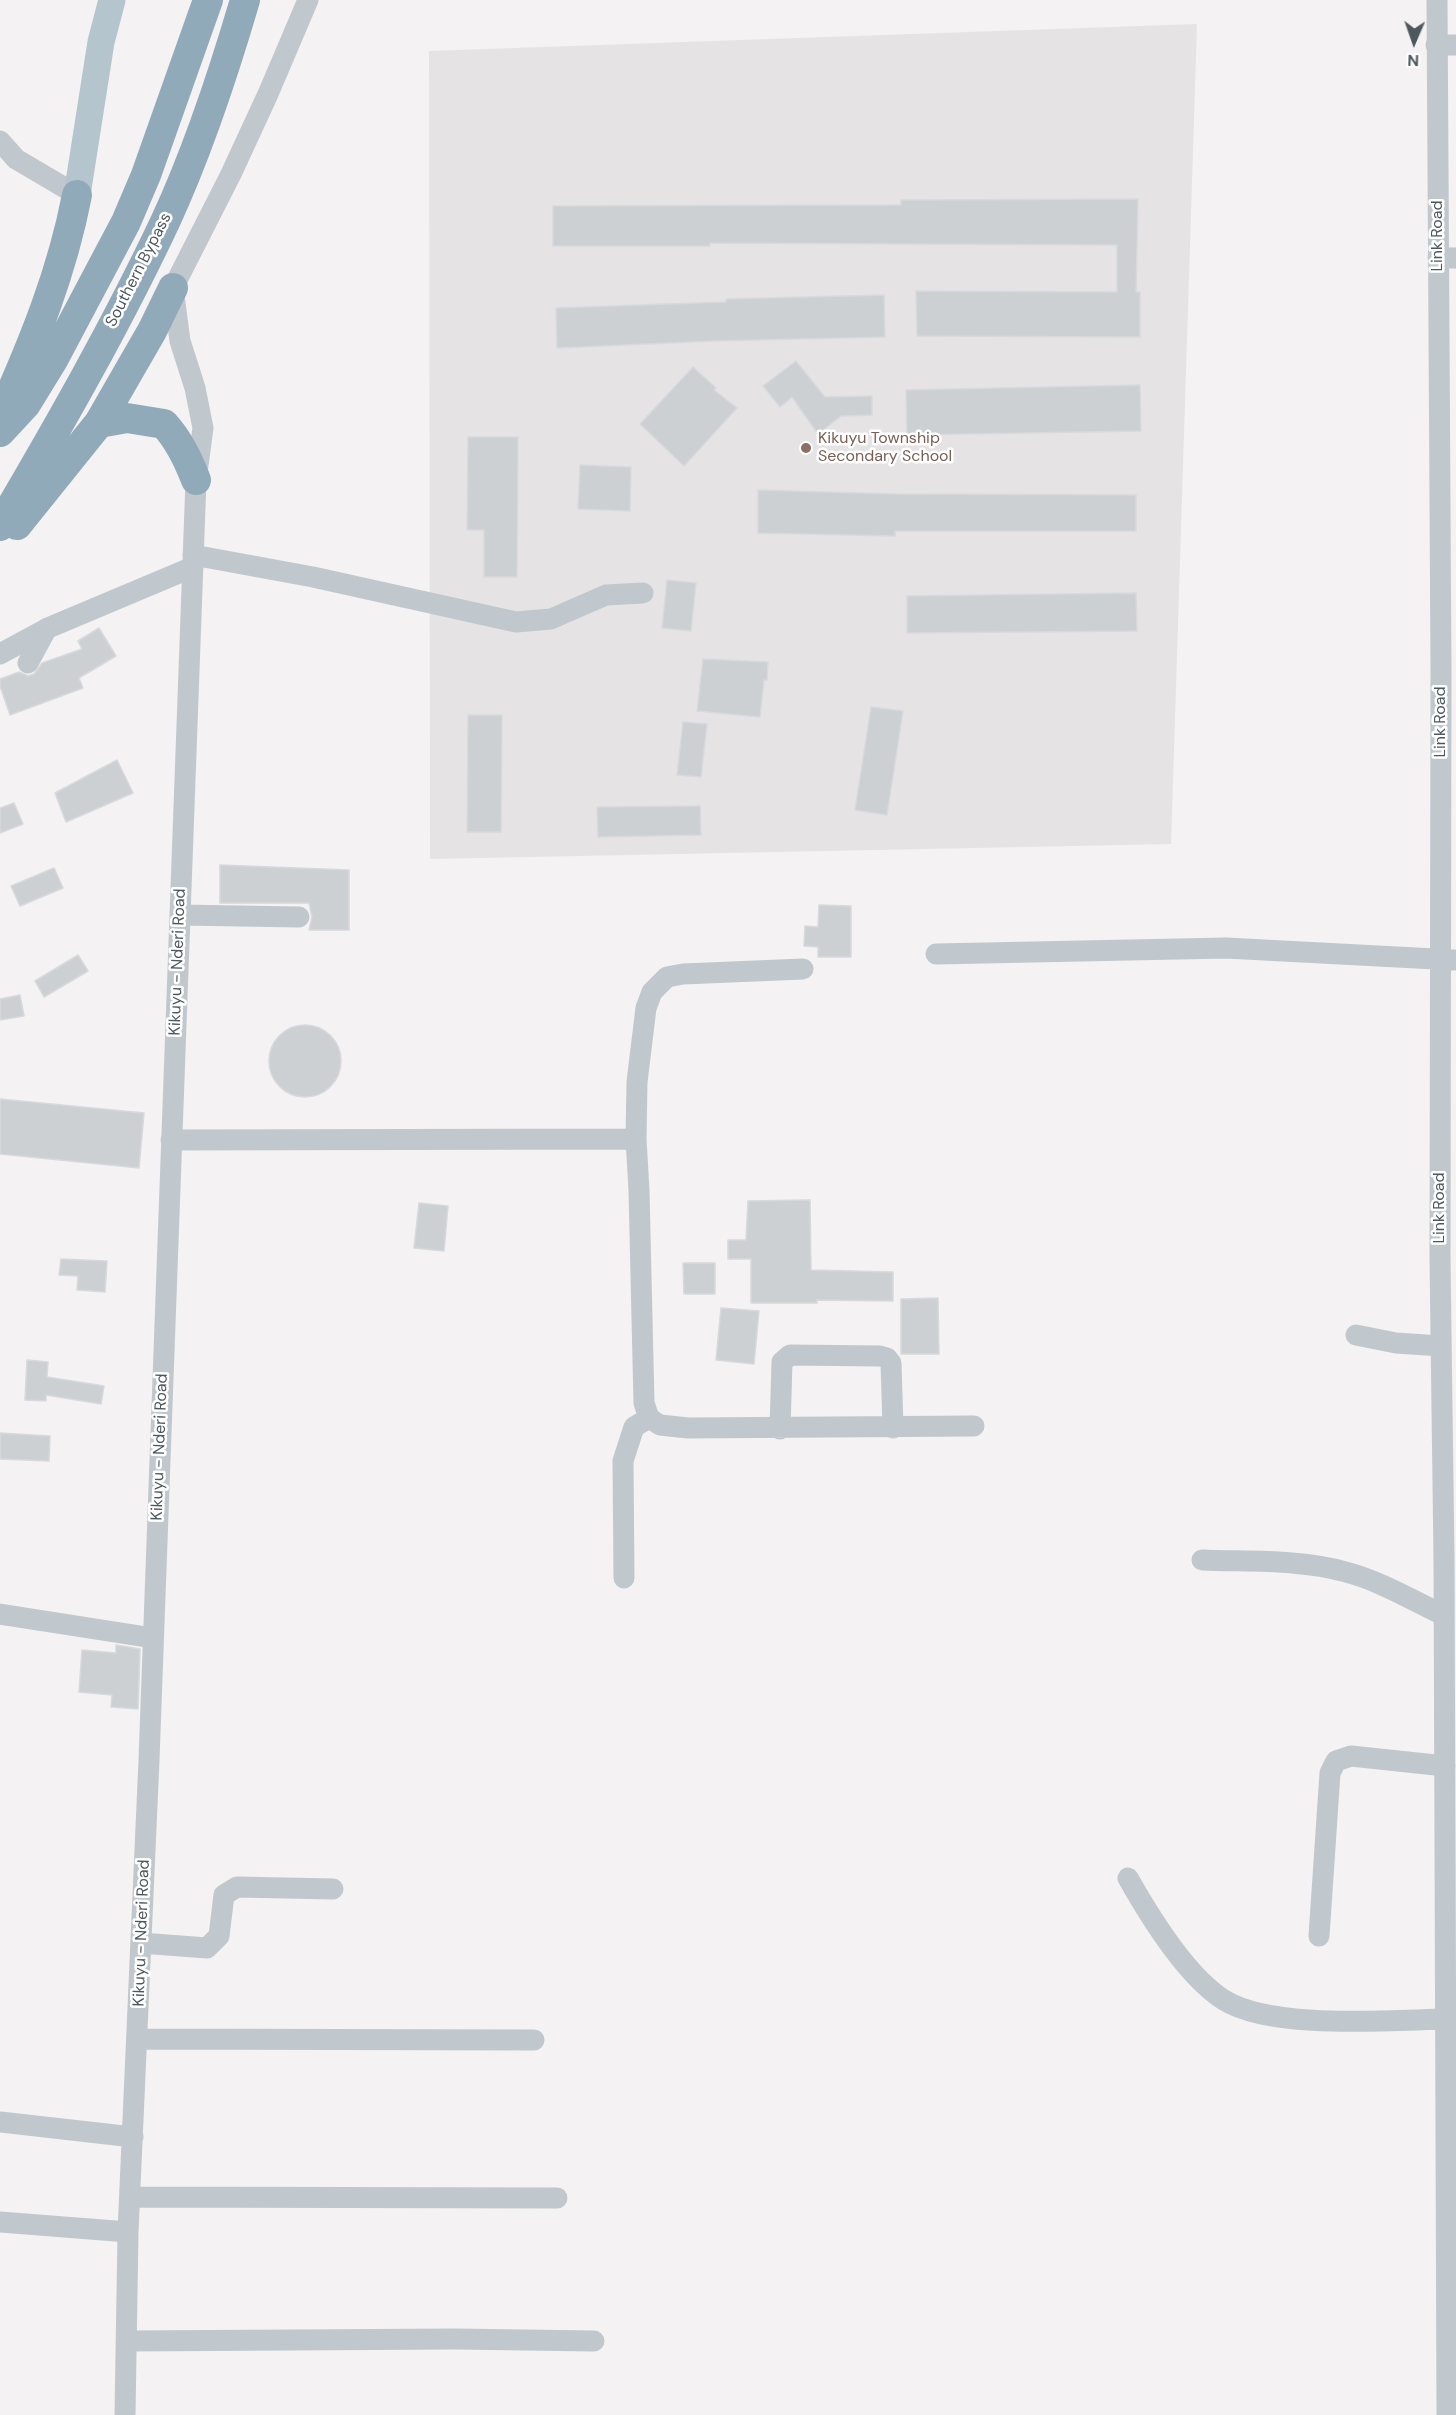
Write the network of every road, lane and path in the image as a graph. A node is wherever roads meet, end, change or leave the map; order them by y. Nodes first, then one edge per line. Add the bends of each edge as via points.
1 (112, 0) edge
2 (208, 0) edge
3 (245, 0) edge
4 (308, 0) edge
5 (1437, 0) edge
6 (1446, 45) edge
7 (0, 141) edge
8 (77, 195) junction
9 (1447, 258) edge
10 (173, 288) junction
11 (0, 418) edge
12 (99, 423) junction
13 (0, 432) edge
14 (196, 480) junction
15 (0, 525) edge
16 (0, 546) edge
17 (193, 561) junction
18 (643, 593) dead end
19 (48, 628) junction
20 (0, 654) edge
21 (28, 663) dead end
22 (1448, 670) edge
23 (180, 915) junction
24 (299, 917) dead end
25 (936, 954) dead end
26 (1449, 959) edge
27 (803, 969) dead end
28 (636, 1139) junction
29 (171, 1140) junction
30 (1448, 1258) edge
31 (1356, 1335) dead end
32 (1441, 1346) junction
33 (649, 1418) junction
34 (974, 1426) dead end
35 (893, 1428) junction
36 (780, 1429) junction
37 (1450, 1559) edge
38 (1202, 1560) dead end
39 (624, 1578) dead end
40 (0, 1614) edge
41 (1443, 1615) junction
42 (153, 1638) junction
43 (1445, 1766) junction
44 (1128, 1878) dead end
45 (333, 1889) dead end
46 (1319, 1936) dead end
47 (141, 1943) junction
48 (1451, 1979) edge
49 (1446, 2019) junction
50 (137, 2039) junction
51 (534, 2040) dead end
52 (1452, 2118) edge
53 (0, 2122) edge
54 (133, 2137) junction
55 (130, 2197) junction
56 (557, 2198) dead end
57 (0, 2222) edge
58 (128, 2232) junction
59 (126, 2341) junction
60 (594, 2341) dead end
61 (125, 2415) edge
62 (1447, 2415) edge

1 - 8 main road via 101,42
2 - 13 highway, Southern Bypass via 126,222 53,360 26,404
3 - 15 highway, Southern Bypass via 196,146 166,221 127,299
4 - 10 street via 236,164
5 - 6 street, Link Road
6 - 9 street, Link Road
7 - 8 street via 16,159
8 - 11 highway via 57,277
9 - 22 street, Link Road
10 - 12 highway
10 - 14 street, Kikuyu - Nderi Road via 180,341 203,428
12 - 14 highway via 127,418 164,424 186,456
12 - 16 highway
14 - 17 street, Kikuyu - Nderi Road
17 - 18 street via 313,577 516,622 551,620 606,595
17 - 19 street
17 - 23 street, Kikuyu - Nderi Road
19 - 20 street
19 - 21 street
22 - 26 street, Link Road
23 - 24 street
23 - 29 street, Kikuyu - Nderi Road
25 - 26 street via 1226,948
26 - 30 street, Link Road
27 - 28 street via 683,974 658,983 646,1008 637,1082
28 - 29 street
28 - 33 street via 644,1403
29 - 42 street, Kikuyu - Nderi Road
30 - 32 street, Link Road
31 - 32 street
32 - 37 street, Link Road
33 - 36 street via 660,1425 688,1428
33 - 39 street via 634,1427 623,1461
34 - 35 street
35 - 36 street
35 - 36 street via 891,1363 887,1358 790,1355 782,1362
37 - 41 street, Link Road
38 - 41 street via 1307,1565 1344,1571
40 - 42 street
41 - 43 street, Link Road
42 - 47 street, Kikuyu - Nderi Road
43 - 46 street via 1351,1756 1336,1761 1330,1773
43 - 48 street, Link Road
44 - 49 street via 1179,1955 1225,2000 1253,2012 1321,2021
45 - 47 street via 237,1887 224,1895 219,1936 207,1948
47 - 50 street, Kikuyu - Nderi Road
48 - 49 street, Link Road
49 - 52 street, Link Road
50 - 51 street
50 - 54 street, Kikuyu - Nderi Road
52 - 62 street, Link Road
53 - 54 street
54 - 55 street, Kikuyu - Nderi Road
55 - 56 street
55 - 58 street, Kikuyu - Nderi Road
57 - 58 street
58 - 59 street, Kikuyu - Nderi Road
59 - 60 street
59 - 61 street, Kikuyu - Nderi Road

